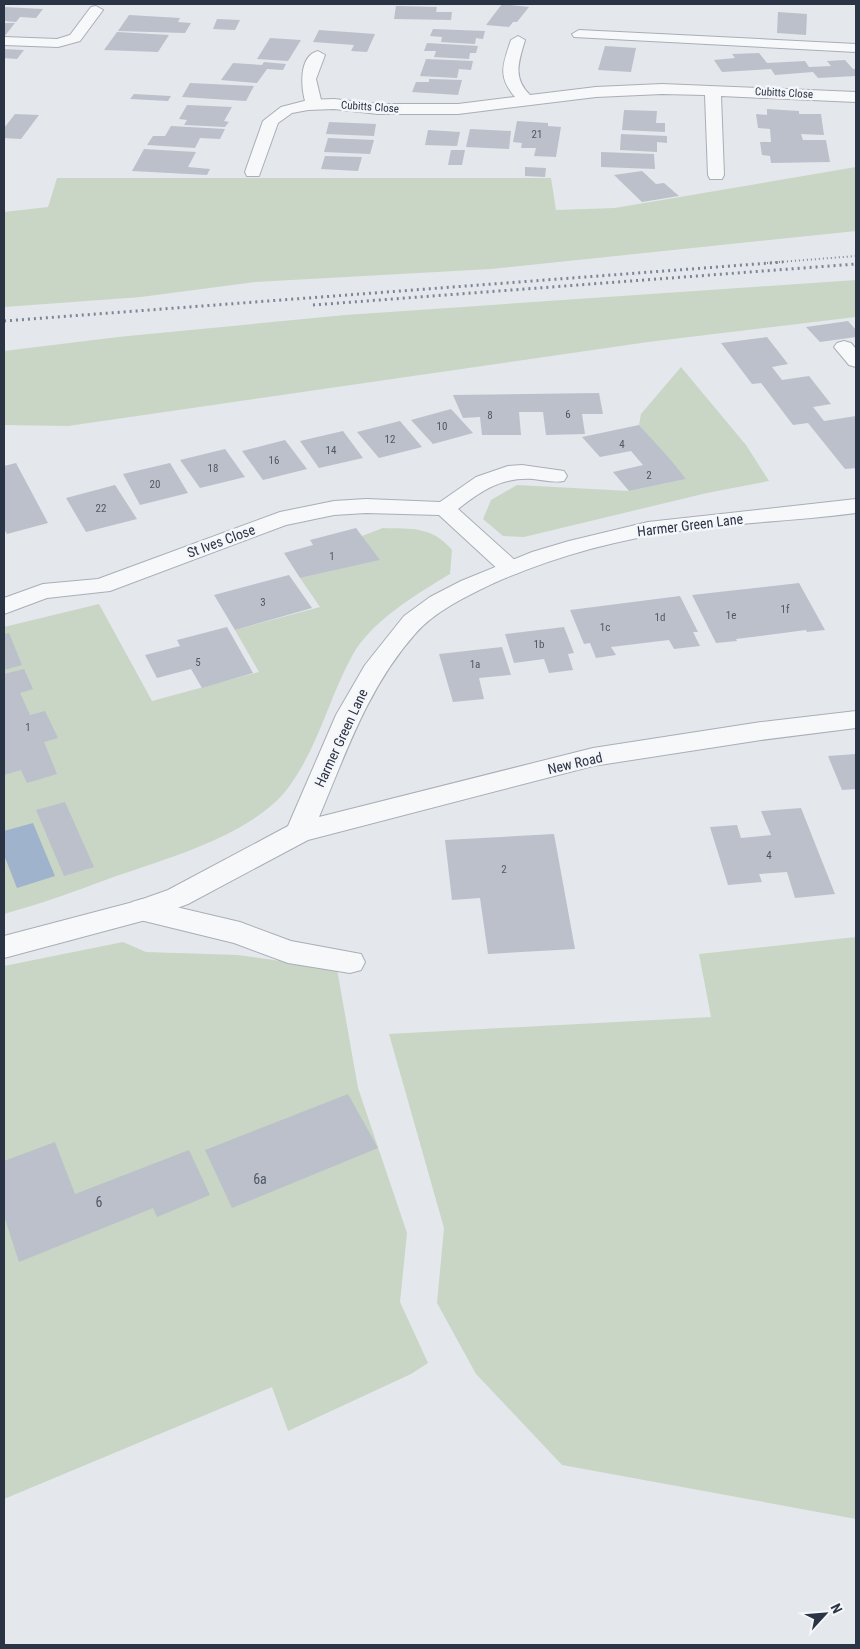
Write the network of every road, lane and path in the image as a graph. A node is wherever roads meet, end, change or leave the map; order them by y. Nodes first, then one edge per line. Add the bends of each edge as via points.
1 (96, 10) dead end
2 (579, 34) dead end
3 (518, 40) dead end
4 (4, 41) edge
5 (856, 48) edge
6 (318, 55) dead end
7 (713, 90) junction
8 (856, 97) edge
9 (527, 101) junction
10 (314, 104) junction
11 (253, 172) dead end
12 (716, 175) dead end
13 (556, 476) dead end
14 (856, 506) edge
15 (446, 509) junction
16 (510, 568) junction
17 (4, 607) edge
18 (856, 720) edge
19 (299, 832) junction
20 (142, 910) junction
21 (4, 947) edge
22 (350, 962) dead end

1 - 4 street via 75,38 58,43
2 - 5 street
3 - 9 street via 510,81
6 - 10 street via 308,74 307,88
7 - 8 street, Cubitts Close
7 - 9 street, Cubitts Close via 596,92
7 - 12 street
9 - 10 street, Cubitts Close via 416,110
10 - 11 street, Cubitts Close via 287,110 271,121
13 - 15 street via 530,471 493,477 475,484
14 - 16 street, Harmer Green Lane via 670,525 628,533
15 - 16 street
15 - 17 street, St Ives Close via 366,506 310,512 280,519 102,586 43,591
16 - 19 street, Harmer Green Lane via 460,591 413,622 388,651 357,698
18 - 19 street, New Road via 593,757
19 - 20 street via 178,897
20 - 21 street
20 - 22 street via 240,933 288,952

